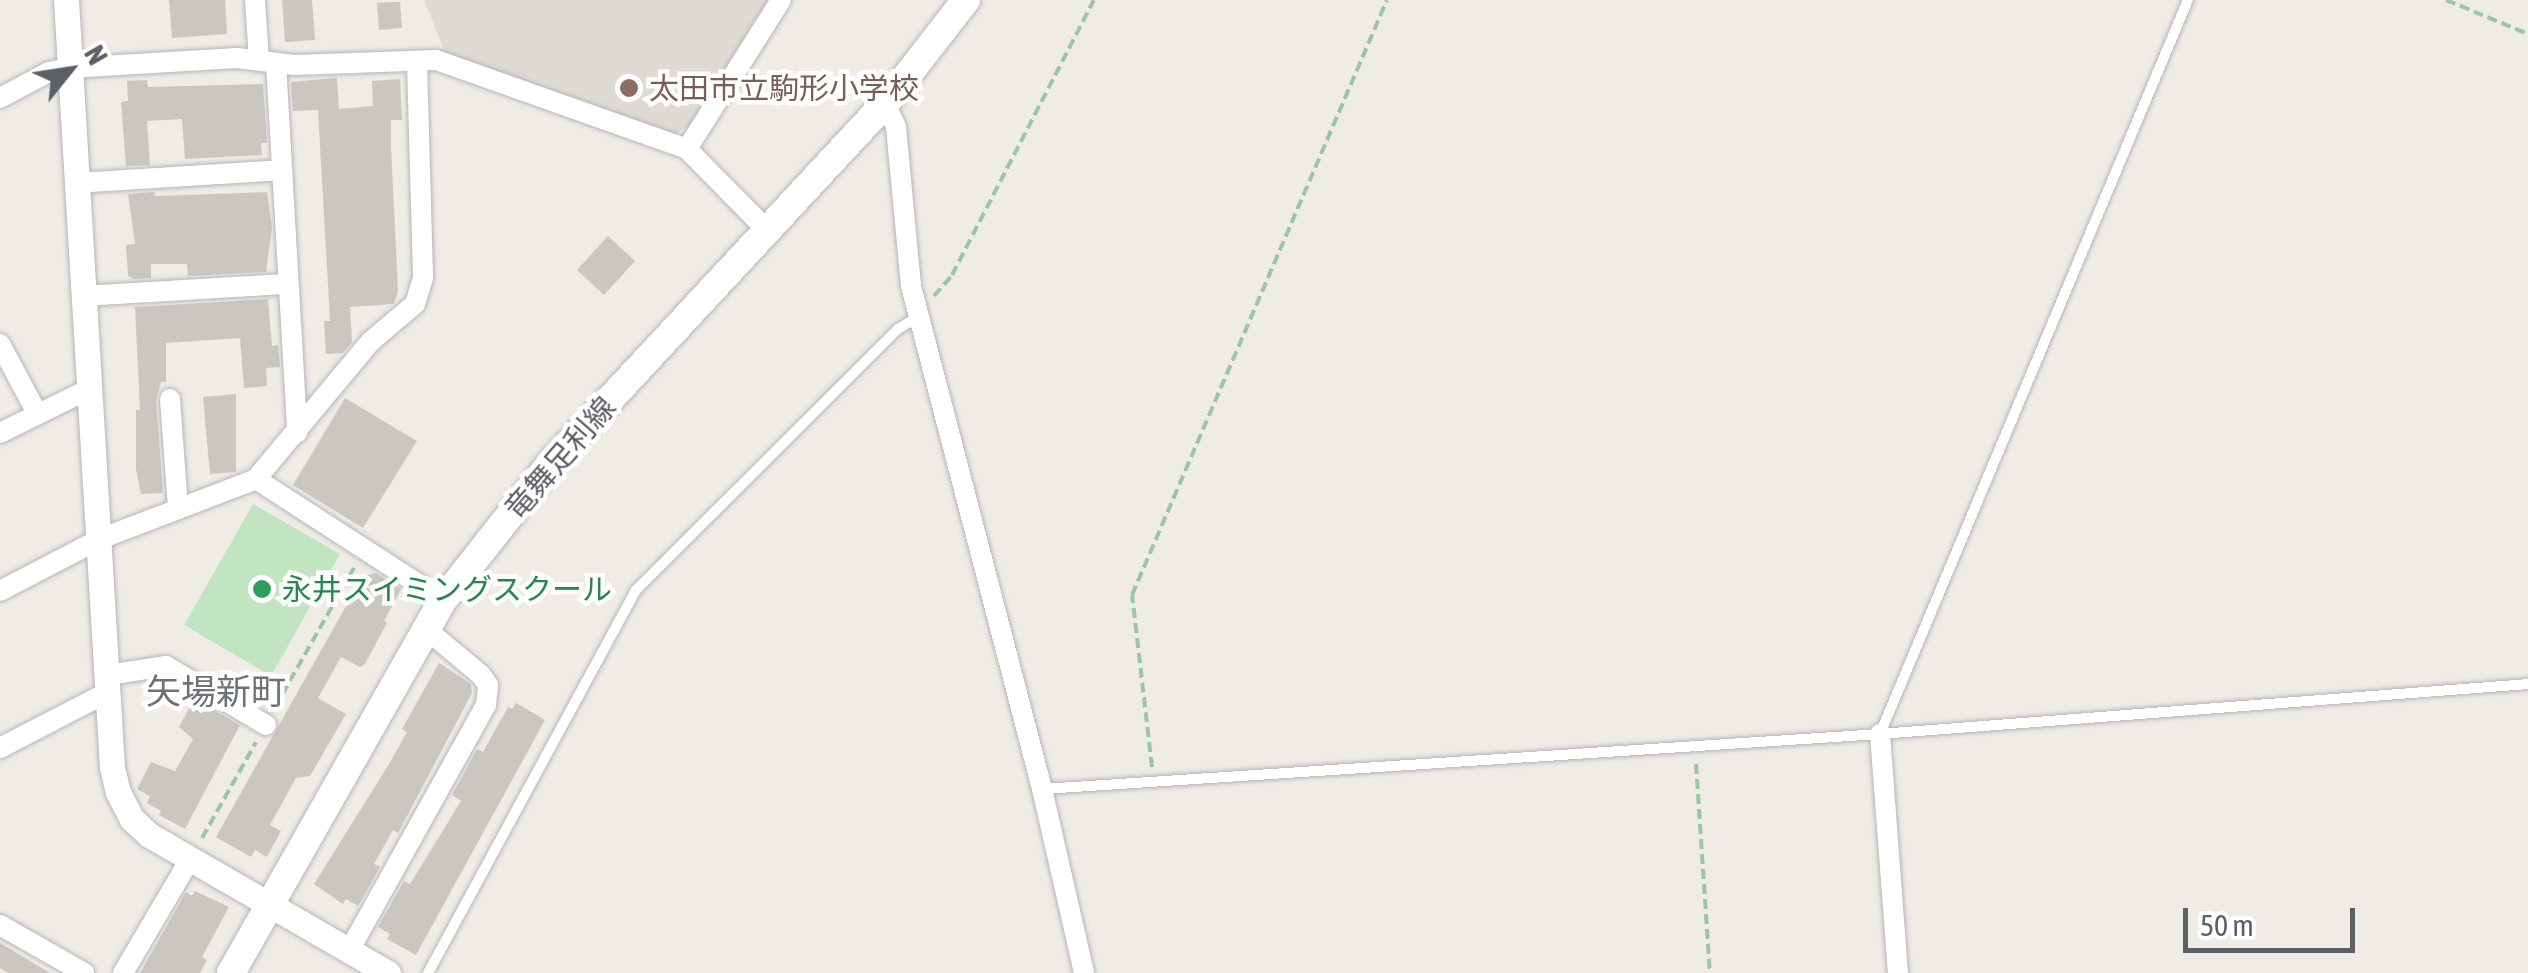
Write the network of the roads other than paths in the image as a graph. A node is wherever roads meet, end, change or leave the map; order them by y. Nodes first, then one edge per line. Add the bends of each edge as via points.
1 (66, 0) edge
2 (255, 0) edge
3 (781, 0) edge
4 (966, 0) edge
5 (2188, 0) edge
6 (267, 61) junction
7 (417, 62) junction
8 (68, 68) junction
9 (0, 98) edge
10 (885, 104) junction
11 (687, 149) junction
12 (282, 170) junction
13 (76, 182) junction
14 (768, 231) junction
15 (288, 284) junction
16 (84, 296) junction
17 (919, 316) junction
18 (0, 344) edge
19 (88, 389) junction
20 (170, 399) dead end
21 (37, 413) junction
22 (297, 432) junction
23 (0, 434) edge
24 (256, 479) junction
25 (178, 510) junction
26 (100, 539) junction
27 (0, 591) edge
28 (443, 600) junction
29 (426, 628) junction
30 (108, 683) junction
31 (2528, 684) edge
32 (266, 725) dead end
33 (1880, 734) junction
34 (0, 748) edge
35 (1042, 789) junction
36 (189, 861) junction
37 (269, 905) junction
38 (0, 925) edge
39 (348, 950) junction
40 (84, 973) edge
41 (123, 973) edge
42 (231, 973) edge
43 (388, 973) edge
44 (428, 973) edge
45 (1084, 973) edge
46 (1898, 973) edge

1 - 8 street
2 - 6 street
3 - 11 street
4 - 10 main road, 竜舞足利線
5 - 33 lane
6 - 7 street
6 - 8 street
6 - 12 street
7 - 11 street via 436,60
7 - 22 street via 423,277 415,304 370,342
8 - 9 street
8 - 13 street
10 - 14 main road, 竜舞足利線
10 - 17 street via 896,127
11 - 14 street
12 - 13 street
12 - 15 street
13 - 16 street
14 - 28 main road, 竜舞足利線 via 550,464
15 - 16 street
15 - 22 street
16 - 19 street
17 - 35 street
17 - 44 lane via 898,329 636,590
18 - 21 street
19 - 21 street
19 - 26 street
20 - 25 street
21 - 23 street
22 - 24 street
24 - 25 street
24 - 28 street
25 - 26 street
26 - 27 street
26 - 30 street
28 - 29 main road, 竜舞足利線
29 - 37 main road, 竜舞足利線
29 - 39 street via 481,675 488,684 486,705
30 - 32 street via 166,666
30 - 34 street
30 - 36 street via 118,792 148,835
31 - 33 lane
33 - 35 lane
33 - 46 street
35 - 45 street
36 - 37 street
36 - 41 street
37 - 39 street
37 - 42 main road, 竜舞足利線
38 - 40 street
39 - 43 street

